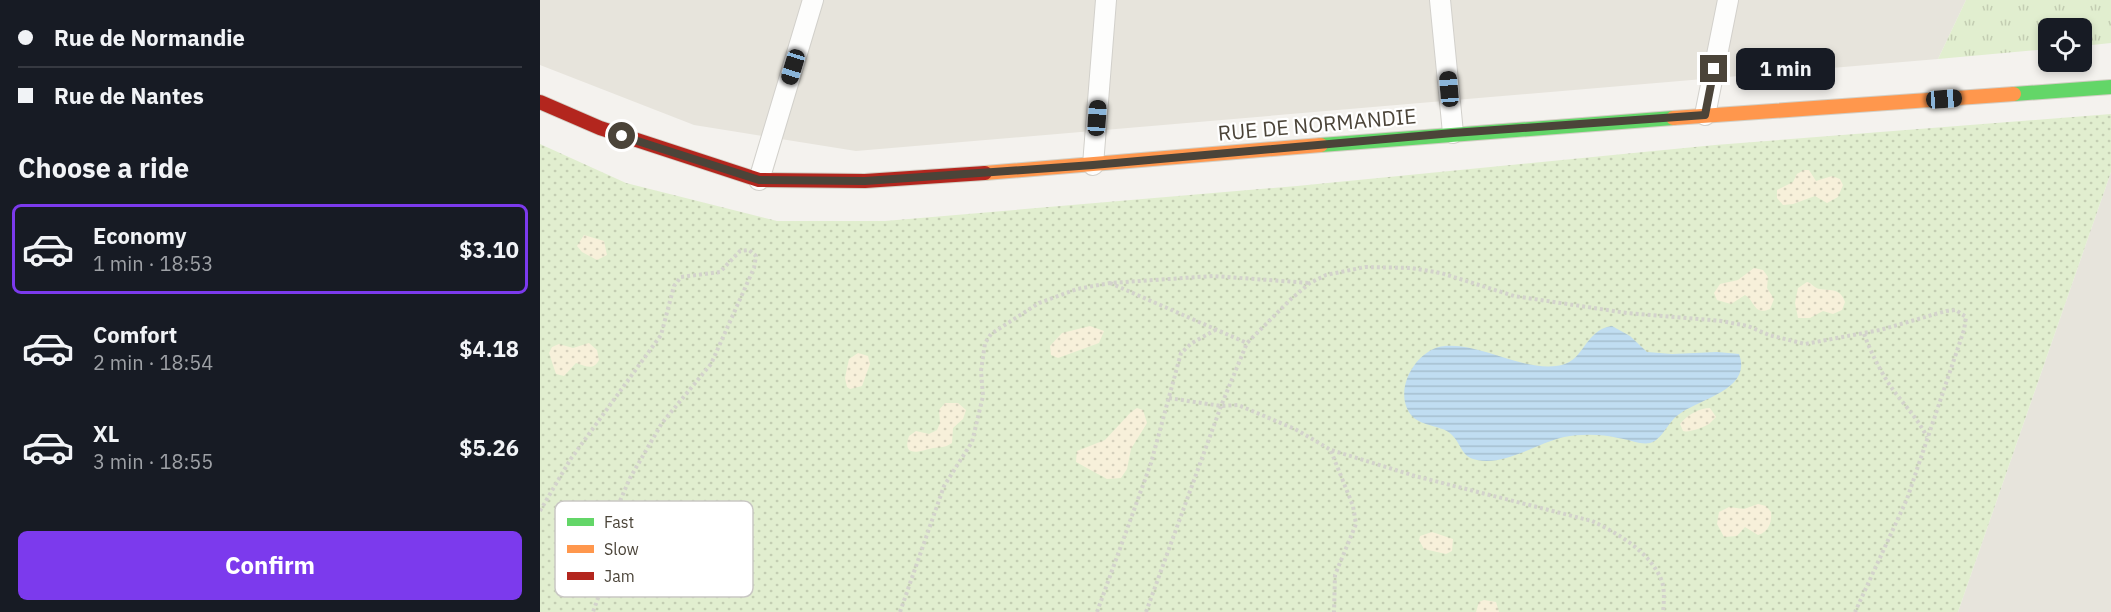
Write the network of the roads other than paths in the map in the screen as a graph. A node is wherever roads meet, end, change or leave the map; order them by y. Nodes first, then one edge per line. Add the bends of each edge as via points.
1 (813, 0) edge
2 (1106, 0) edge
3 (1440, 0) edge
4 (1728, 0) edge
5 (2111, 87) edge
6 (540, 102) edge
7 (1705, 115) junction
8 (1453, 133) junction
9 (1093, 165) junction
10 (759, 180) junction

1 - 10 street
2 - 9 street
3 - 8 street
4 - 7 street
5 - 7 street, RUE DE NORMANDIE
6 - 10 street, RUE DE NORMANDIE via 600,128
7 - 8 street, RUE DE NORMANDIE
8 - 9 street, RUE DE NORMANDIE
9 - 10 street, RUE DE NORMANDIE via 865,181

